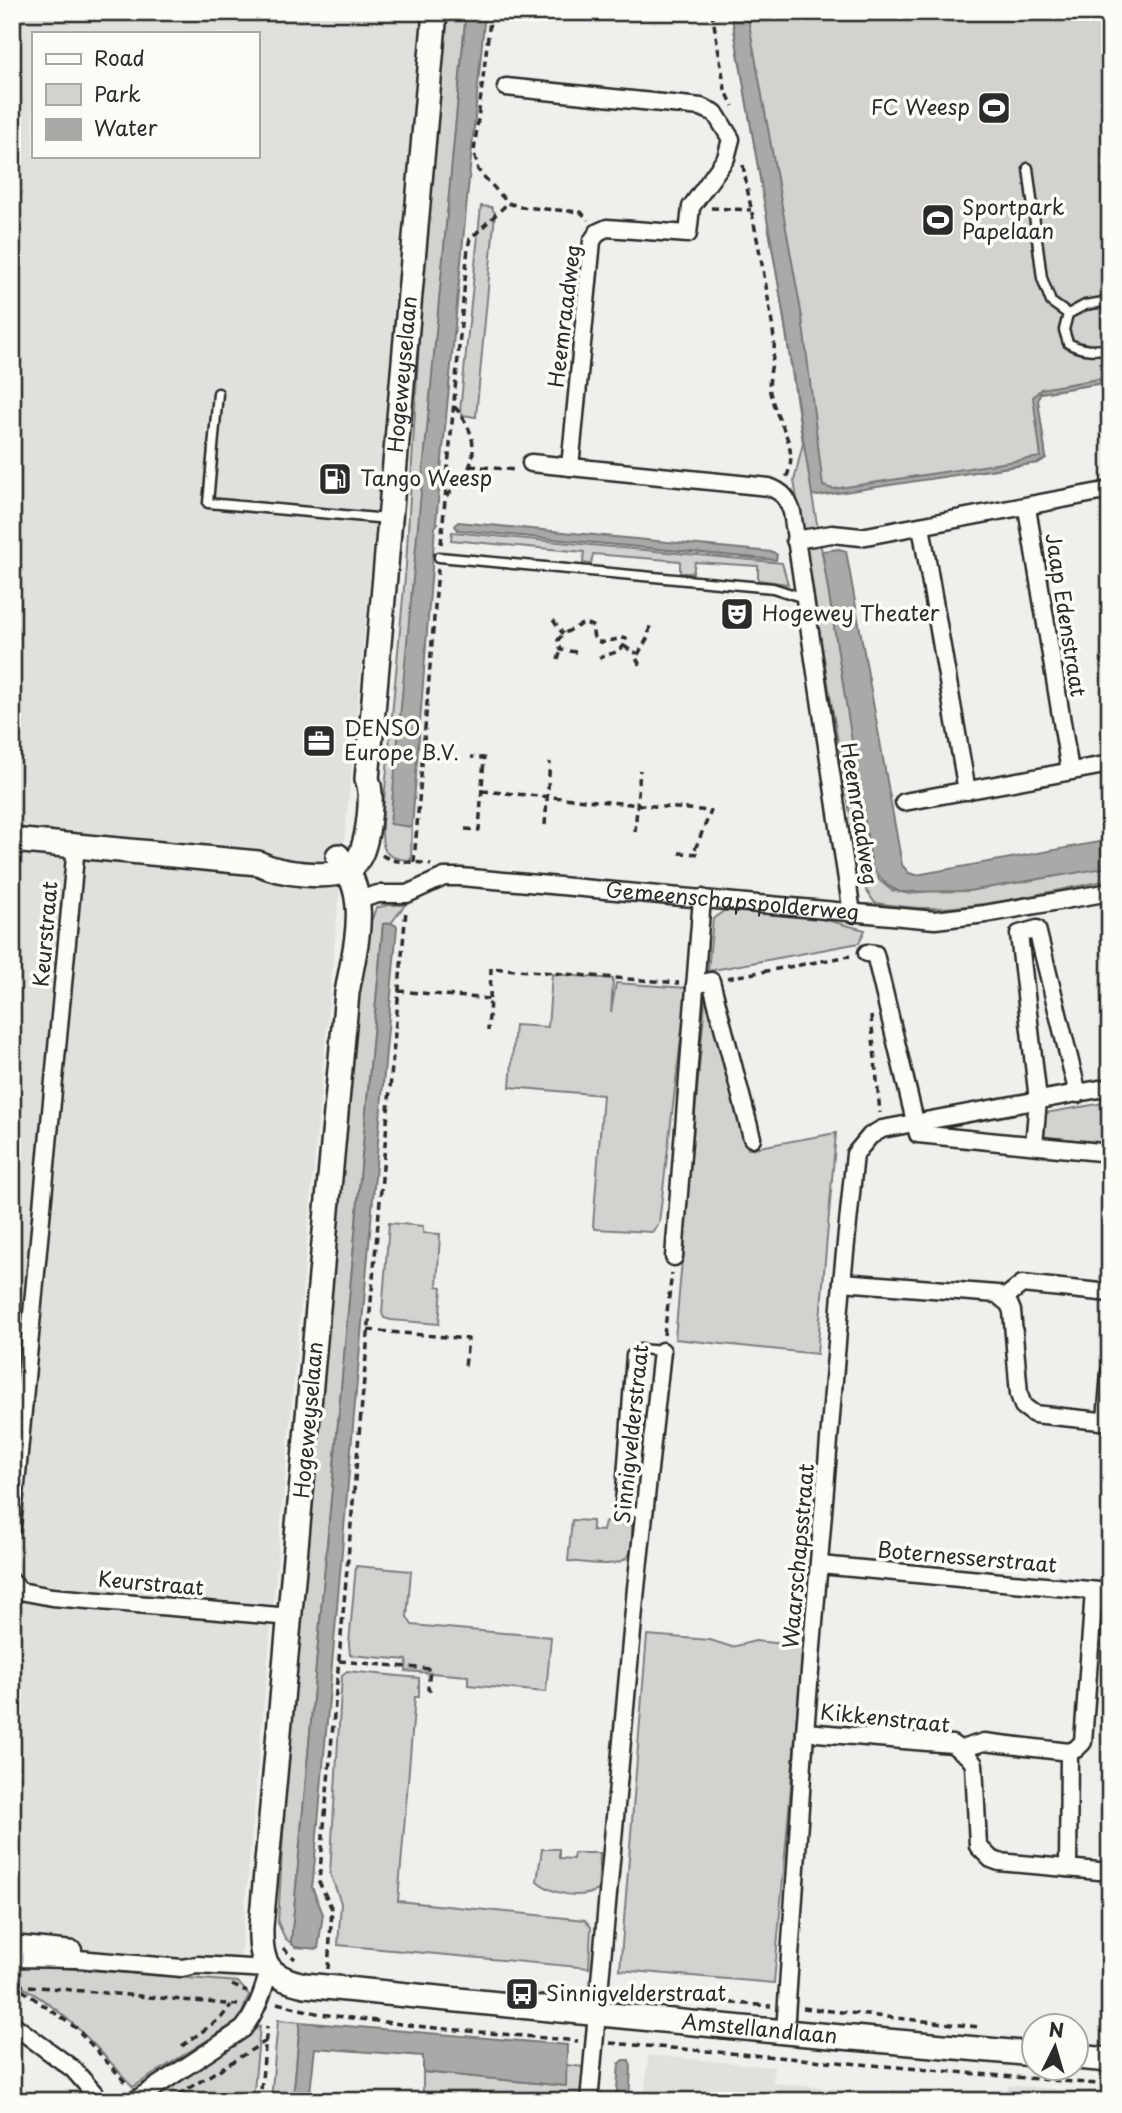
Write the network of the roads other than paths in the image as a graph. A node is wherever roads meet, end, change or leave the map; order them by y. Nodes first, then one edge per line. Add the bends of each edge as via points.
1 (435, 12) edge
2 (506, 88) dead end
3 (1028, 168) dead end
4 (1110, 301) edge
5 (1068, 314) junction
6 (1110, 348) edge
7 (218, 393) dead end
8 (531, 463) road end
9 (570, 467) junction
10 (1110, 490) edge
11 (1027, 508) junction
12 (390, 520) junction
13 (921, 526) junction
14 (795, 540) junction
15 (439, 557) road end
16 (805, 598) junction
17 (1110, 764) edge
18 (1070, 771) junction
19 (367, 779) junction
20 (967, 791) junction
21 (904, 802) dead end
22 (12, 840) edge
23 (76, 846) junction
24 (344, 863) junction
25 (1110, 892) edge
26 (702, 898) junction
27 (358, 900) junction
28 (1023, 908) junction
29 (852, 913) junction
30 (1029, 931) junction
31 (867, 953) road end
32 (703, 983) junction
33 (1110, 1087) edge
34 (1078, 1094) junction
35 (1038, 1100) junction
36 (914, 1123) junction
37 (752, 1138) dead end
38 (1034, 1145) junction
39 (1110, 1153) edge
40 (674, 1257) road end
41 (842, 1282) junction
42 (1110, 1293) edge
43 (1003, 1298) junction
44 (662, 1351) joint
45 (1110, 1372) edge
46 (1108, 1421) edge
47 (645, 1512) junction
48 (12, 1527) edge
49 (820, 1565) junction
50 (12, 1582) edge
51 (1102, 1592) edge
52 (291, 1617) junction
53 (805, 1732) junction
54 (961, 1749) junction
55 (1069, 1752) junction
56 (1068, 1868) junction
57 (1110, 1872) edge
58 (12, 1944) edge
59 (12, 1958) edge
60 (197, 1965) junction
61 (269, 1969) junction
62 (598, 2014) junction
63 (12, 2024) edge
64 (785, 2032) junction
65 (1020, 2053) edge
66 (1090, 2058) edge
67 (1110, 2060) edge
68 (136, 2099) edge
69 (101, 2101) edge
70 (589, 2101) edge

1 - 12 main road, Hogeweyselaan
2 - 9 street, Heemraadweg via 701,107 715,113 731,139 726,158 691,206 688,234 607,228 597,232 592,241
3 - 5 lane via 1042,278 1051,302
4 - 5 lane via 1085,305
5 - 6 lane via 1068,343 1095,351
7 - 12 lane via 208,502
8 - 9 street
9 - 14 street, Heemraadweg via 780,491 792,512
10 - 11 street
11 - 13 street
11 - 18 street, Jaap Edenstraat
12 - 19 main road, Hogeweyselaan
13 - 14 street via 861,537 832,534
13 - 20 street
14 - 16 street, Heemraadweg
15 - 16 lane via 773,588
16 - 29 street, Heemraadweg
17 - 18 street
18 - 20 street
19 - 24 main road, Hogeweyselaan via 359,786
19 - 24 main road, Hogeweyselaan via 367,825 361,854
20 - 21 street
22 - 23 main road
23 - 24 main road via 258,863 270,858
23 - 48 street, Keurstraat
24 - 27 main road, Hogeweyselaan
25 - 28 street, Gemeenschapspolderweg
26 - 27 street, Gemeenschapspolderweg via 443,877 407,894 378,894
26 - 29 street, Gemeenschapspolderweg
26 - 32 street
27 - 52 main road, Hogeweyselaan
28 - 29 street, Gemeenschapspolderweg via 935,920
28 - 30 street
30 - 34 street via 1037,929
30 - 35 street via 1019,934
31 - 36 street via 875,954
32 - 37 street
32 - 40 street
33 - 34 street, Waarschapsstraat
34 - 35 street, Waarschapsstraat
35 - 36 street, Waarschapsstraat
35 - 38 street
36 - 38 street via 918,1134
36 - 41 street, Waarschapsstraat via 882,1129 855,1154
38 - 39 street
41 - 43 street via 989,1292
41 - 49 street, Waarschapsstraat
42 - 43 street via 1022,1284
43 - 46 street via 1012,1311 1023,1406 1034,1414
44 - 47 street, Sinnigvelderstraat
44 - 47 lane via 640,1349 631,1355 620,1504 627,1511
45 - 46 street
47 - 62 street, Sinnigvelderstraat
49 - 51 street, Boternesserstraat
49 - 53 street, Waarschapsstraat
50 - 52 street, Keurstraat via 20,1591 52,1597
51 - 55 street via 1083,1742
52 - 61 main road, Hogeweyselaan via 261,1927
53 - 54 street, Kikkenstraat via 942,1742
53 - 64 street, Waarschapsstraat
54 - 55 street, Kikkenstraat via 984,1742
54 - 56 street, Kikkenstraat via 974,1764 978,1846 984,1853 999,1862
55 - 56 street
56 - 57 street, Kikkenstraat
58 - 60 street, Amstellandlaan via 182,1959
59 - 60 street, Amstellandlaan via 183,1968
60 - 61 street, Amstellandlaan
61 - 62 main road, Amstellandlaan via 278,1977 305,1984
61 - 68 street via 259,2002 243,2029
62 - 64 main road, Amstellandlaan
62 - 70 street, Sinnigvelderstraat
63 - 69 street via 73,2069
64 - 65 main road, Amstellandlaan
66 - 67 main road

